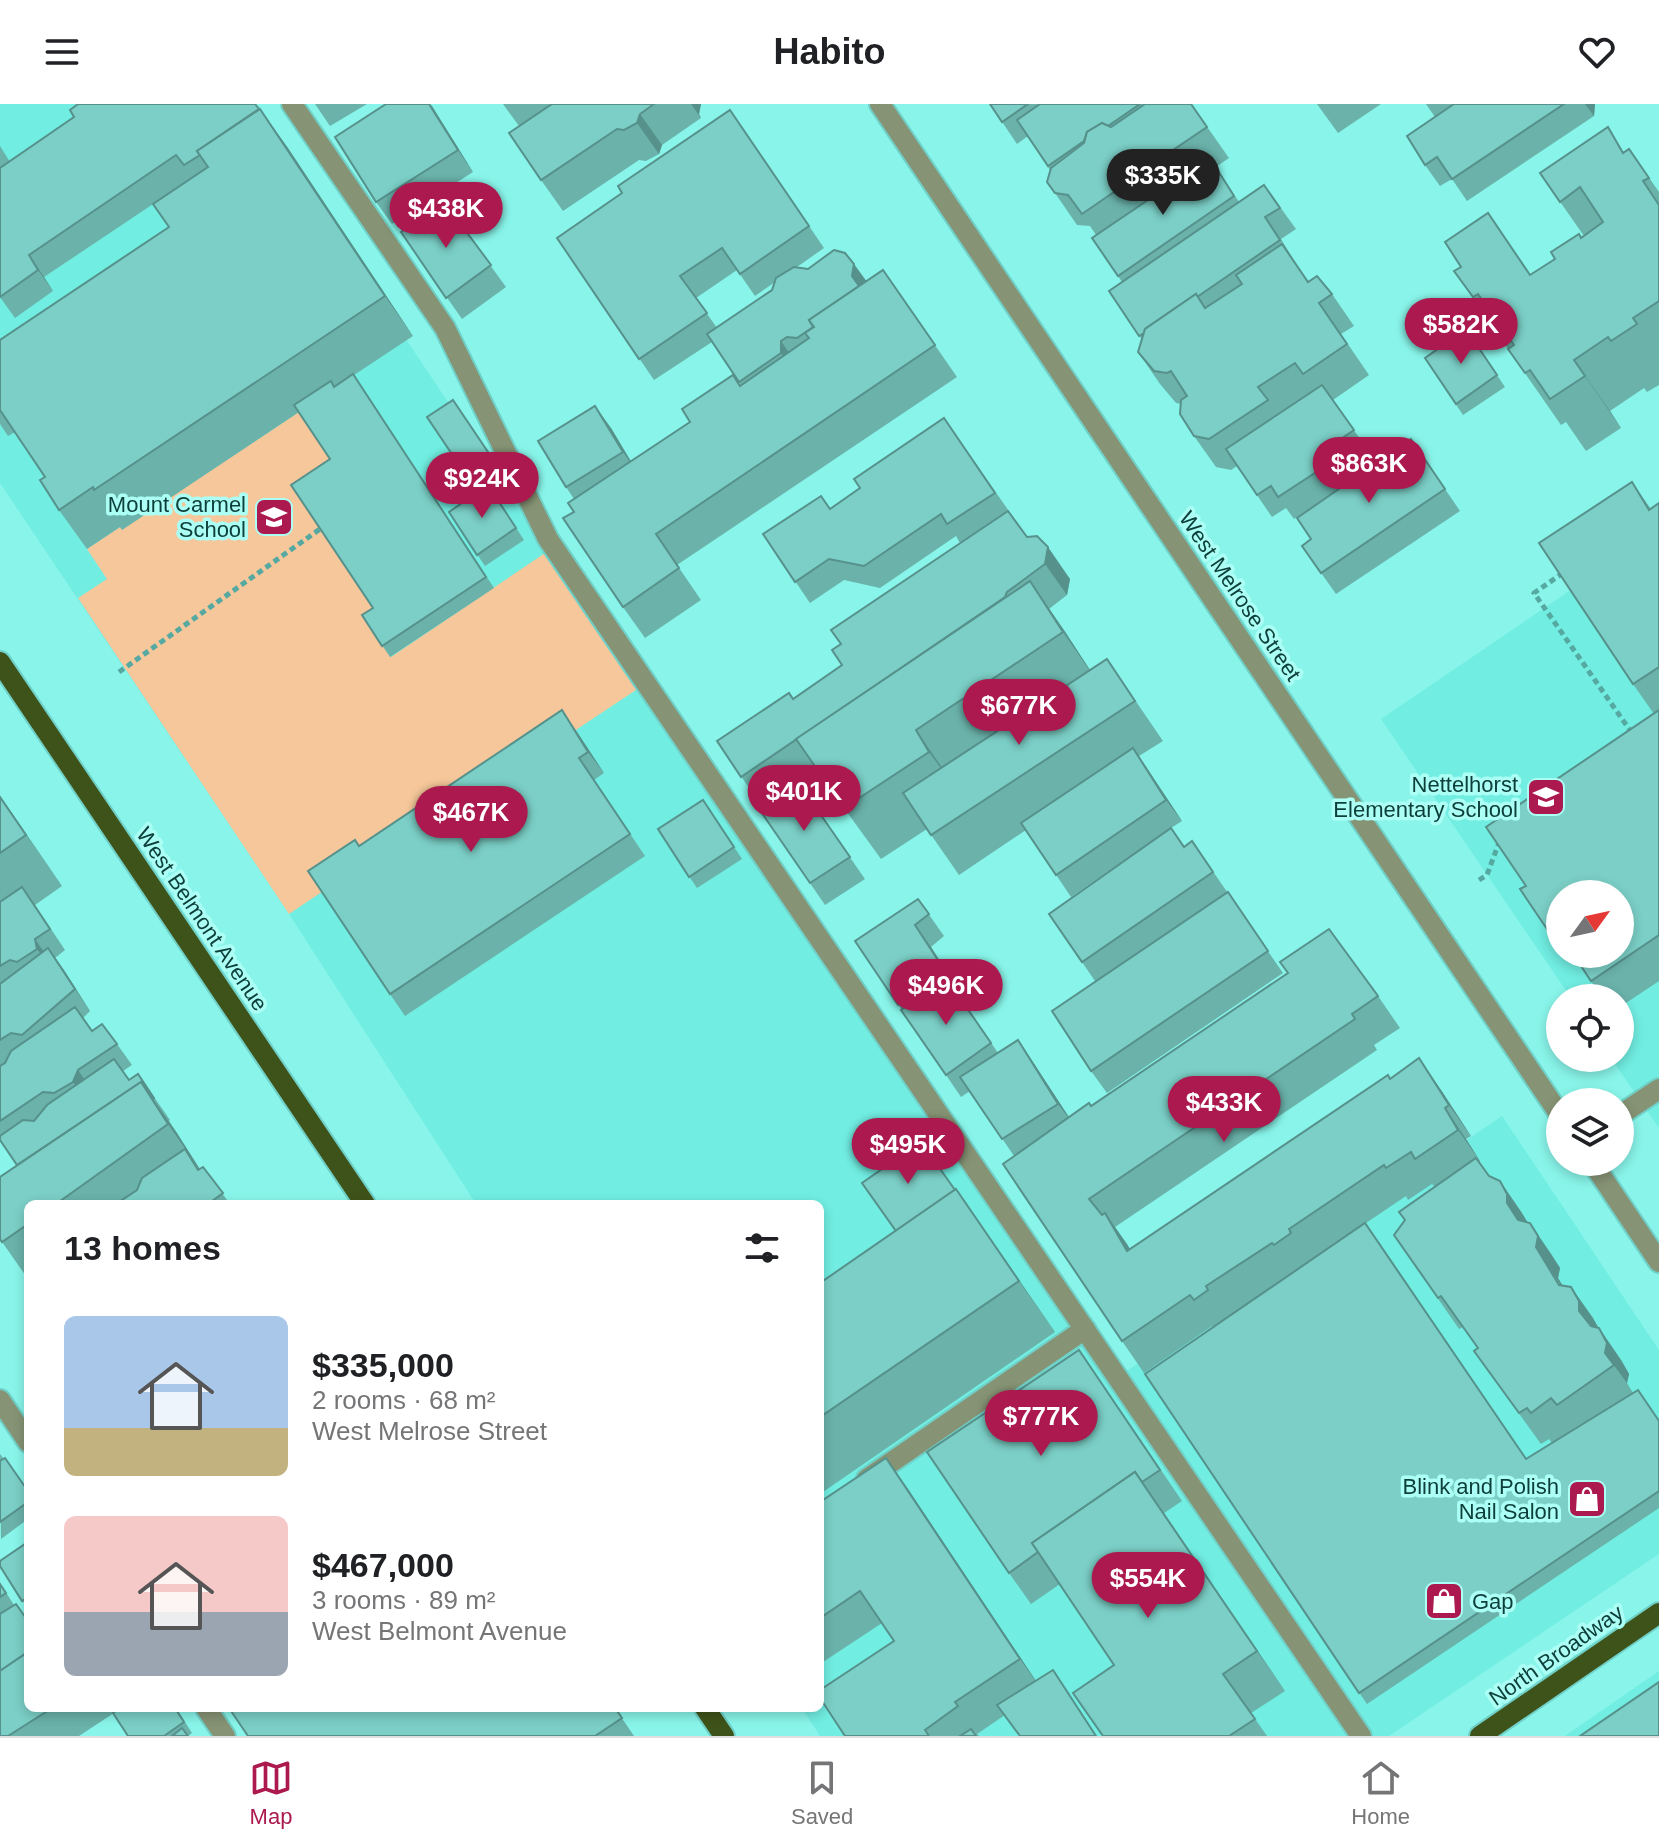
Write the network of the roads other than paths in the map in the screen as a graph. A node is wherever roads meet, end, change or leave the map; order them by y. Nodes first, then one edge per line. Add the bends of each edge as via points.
1 (292, 104) edge
2 (880, 104) edge
3 (2, 668) edge
4 (1659, 1089) edge
5 (1546, 1094) edge
6 (1634, 1106) edge
7 (1601, 1176) edge
8 (362, 1200) edge
9 (1659, 1262) edge
10 (1085, 1329) junction
11 (0, 1400) edge
12 (24, 1436) edge
13 (845, 1494) edge
14 (1659, 1613) edge
15 (209, 1712) edge
16 (707, 1712) edge
17 (720, 1735) edge
18 (225, 1736) edge
19 (1361, 1736) edge
20 (1480, 1736) edge

1 - 10 street via 445,328 548,539
2 - 5 street, West Melrose Street
3 - 8 main road, West Belmont Avenue
4 - 6 street
7 - 9 street
10 - 13 street
10 - 19 street
11 - 12 street
14 - 20 main road, North Broadway
15 - 18 street
16 - 17 main road

